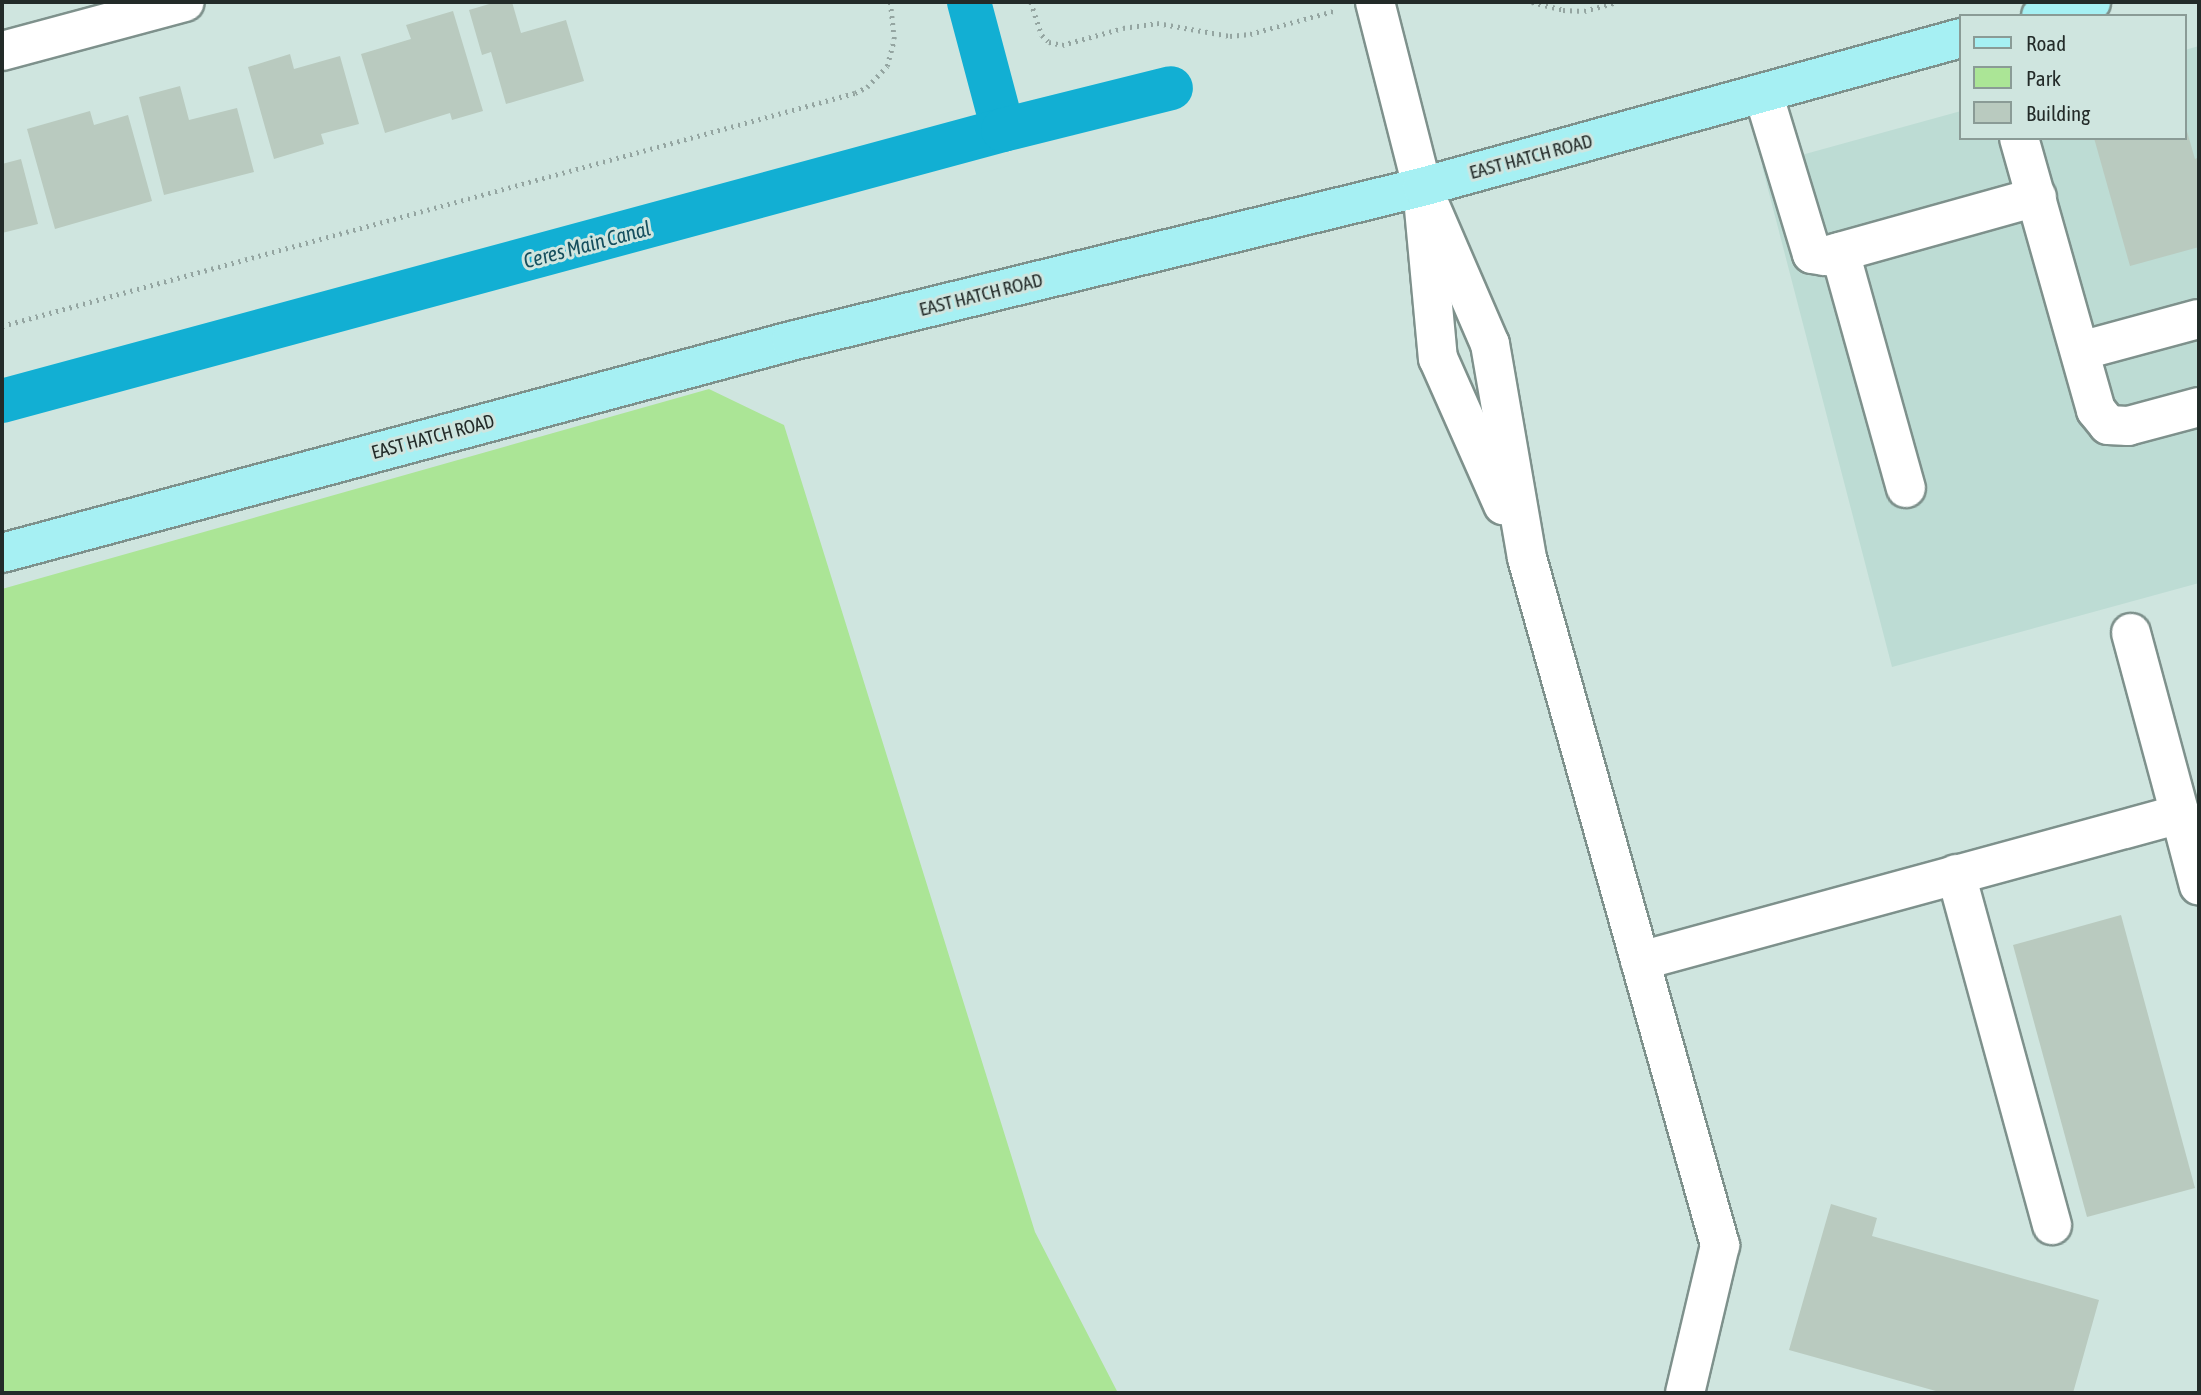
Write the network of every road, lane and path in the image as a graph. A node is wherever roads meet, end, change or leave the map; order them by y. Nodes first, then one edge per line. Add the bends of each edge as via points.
1 (185, 2) edge
2 (890, 2) edge
3 (1031, 2) edge
4 (1532, 2) edge
5 (1617, 2) edge
6 (2091, 2) edge
7 (1360, 5) edge
8 (2047, 14) edge
9 (1960, 38) edge
10 (2, 51) edge
11 (1763, 93) junction
12 (2020, 140) edge
13 (1422, 187) junction
14 (2037, 197) junction
15 (1840, 252) junction
16 (2199, 319) edge
17 (2, 326) edge
18 (2080, 351) junction
19 (2199, 407) edge
20 (1906, 488) dead end
21 (2, 552) edge
22 (1527, 558) junction
23 (2131, 633) dead end
24 (2180, 814) junction
25 (1956, 874) junction
26 (2199, 886) edge
27 (1640, 961) junction
28 (2052, 1225) dead end
29 (1685, 1393) edge

1 - 10 street
2 - 17 path via 894,39 887,66 855,93
3 - 7 path via 1042,35 1062,45 1157,23 1230,36 1250,34
4 - 5 path via 1584,11
6 - 8 main road
7 - 13 street
9 - 11 main road, EAST HATCH ROAD
11 - 13 main road, EAST HATCH ROAD
11 - 15 street via 1806,244 1812,254
12 - 14 street
13 - 21 main road, EAST HATCH ROAD via 791,341
13 - 22 street via 1490,344
13 - 22 street via 1438,358
14 - 15 street
14 - 18 street
15 - 20 street
16 - 18 street
18 - 19 street via 2096,410 2108,425 2128,426
22 - 27 street
23 - 24 street
24 - 25 street
24 - 26 street
25 - 27 street
25 - 28 street
27 - 29 street via 1720,1245

